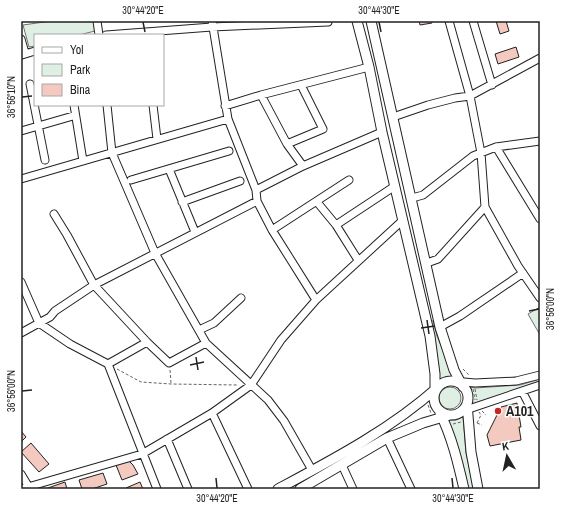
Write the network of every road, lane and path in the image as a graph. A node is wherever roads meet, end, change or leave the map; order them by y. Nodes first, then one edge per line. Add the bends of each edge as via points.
1 (97, 21) edge
2 (328, 21) edge
3 (357, 21) edge
4 (371, 21) edge
5 (449, 21) edge
6 (473, 21) edge
7 (212, 24) edge
8 (99, 34) edge
9 (145, 34) edge
10 (21, 39) edge
11 (34, 51) edge
12 (23, 54) edge
13 (540, 58) edge
14 (369, 67) junction
15 (30, 84) dead end
16 (301, 85) junction
17 (492, 85) junction
18 (262, 95) junction
19 (470, 96) junction
20 (34, 105) edge
21 (34, 106) edge
22 (74, 106) edge
23 (107, 106) edge
24 (153, 106) edge
25 (225, 106) junction
26 (73, 116) dead end
27 (392, 117) junction
28 (228, 119) junction
29 (38, 126) junction
30 (21, 132) edge
31 (382, 132) junction
32 (157, 139) junction
33 (540, 141) edge
34 (287, 144) junction
35 (496, 147) junction
36 (229, 151) dead end
37 (112, 153) junction
38 (481, 153) junction
39 (44, 160) dead end
40 (83, 161) junction
41 (303, 166) junction
42 (169, 169) junction
43 (21, 179) edge
44 (131, 180) dead end
45 (350, 180) dead end
46 (240, 181) dead end
47 (395, 186) junction
48 (256, 190) junction
49 (412, 198) junction
50 (257, 201) junction
51 (182, 202) junction
52 (317, 202) junction
53 (485, 207) junction
54 (54, 214) dead end
55 (540, 219) edge
56 (403, 220) junction
57 (336, 225) junction
58 (272, 230) junction
59 (195, 232) junction
60 (155, 253) junction
61 (358, 260) junction
62 (426, 263) junction
63 (524, 273) junction
64 (21, 282) edge
65 (94, 284) junction
66 (241, 298) dead end
67 (540, 298) edge
68 (316, 300) junction
69 (39, 323) junction
70 (440, 328) junction
71 (199, 330) junction
72 (21, 333) edge
73 (147, 342) junction
74 (206, 343) junction
75 (169, 363) junction
76 (108, 364) junction
77 (540, 375) edge
78 (459, 383) junction
79 (475, 383) junction
80 (171, 384) junction
81 (251, 385) junction
82 (540, 385) edge
83 (436, 389) junction
84 (522, 391) junction
85 (425, 398) junction
86 (478, 407) junction
87 (465, 409) junction
88 (212, 413) junction
89 (444, 415) junction
90 (486, 415) dead end
91 (433, 420) junction
92 (540, 426) edge
93 (387, 438) junction
94 (167, 439) junction
95 (142, 454) junction
96 (342, 465) junction
97 (312, 470) junction
98 (21, 474) edge
99 (29, 488) edge
100 (21, 489) edge
101 (157, 489) edge
102 (188, 489) edge
103 (248, 489) edge
104 (278, 489) edge
105 (300, 489) edge
106 (354, 489) edge
107 (411, 489) edge
108 (464, 489) edge
109 (478, 489) edge

1 - 8 street
2 - 7 street
3 - 14 main road
4 - 27 main road
5 - 19 street
6 - 17 street
7 - 9 street
7 - 25 street
10 - 12 street
11 - 12 street
13 - 17 street
14 - 16 street
14 - 31 main road
15 - 20 street
16 - 18 street
16 - 34 street via 323,129
17 - 19 street
18 - 25 street
18 - 34 street
19 - 27 street via 428,105
19 - 38 street
21 - 29 street
22 - 40 street
23 - 37 street
24 - 32 street
25 - 28 street
26 - 29 street
27 - 49 main road
28 - 32 street
28 - 48 street
29 - 30 street
29 - 39 street
31 - 41 street
31 - 47 main road
32 - 37 street
33 - 35 street
34 - 41 street
35 - 38 street
35 - 55 street
36 - 42 street
37 - 40 street
37 - 60 street
38 - 49 street via 423,195
38 - 53 street
40 - 43 street
41 - 48 street
42 - 44 street
42 - 51 street
45 - 52 street
46 - 51 street
47 - 56 main road
47 - 57 street
48 - 50 street
49 - 62 main road
50 - 58 street
50 - 59 street
51 - 59 street
52 - 57 street
52 - 58 street
53 - 62 street via 438,259
53 - 63 street
54 - 65 street
56 - 61 street
56 - 83 main road via 430,336
57 - 61 street
58 - 68 street
59 - 60 street
60 - 65 street
60 - 71 street
61 - 68 street
62 - 70 main road
63 - 67 street
63 - 70 street
64 - 69 street
65 - 69 street
65 - 73 street
66 - 71 street via 214,323
68 - 81 street via 281,340
69 - 72 street
69 - 76 street via 70,344
70 - 78 main road
71 - 74 street
73 - 75 street
73 - 76 street
74 - 75 street
74 - 81 street
75 - 80 path
76 - 80 path via 141,382
76 - 95 street
77 - 79 street via 516,381
78 - 79 street
78 - 83 main road via 447,381
78 - 87 main road via 467,392
79 - 86 path
80 - 81 path
81 - 88 street
81 - 97 street via 268,400 284,421
82 - 84 street
83 - 85 main road
83 - 89 main road via 434,402
84 - 86 street
84 - 92 street
85 - 91 path
85 - 97 main road via 391,424
86 - 87 street
86 - 90 path
87 - 89 main road
87 - 109 main road
88 - 94 street
88 - 103 street
89 - 91 main road
89 - 108 main road
91 - 93 main road
93 - 96 main road
93 - 107 street
94 - 95 street
94 - 102 street
95 - 99 street
95 - 101 street
96 - 105 main road
96 - 106 street
97 - 104 main road
98 - 99 street
99 - 100 street

